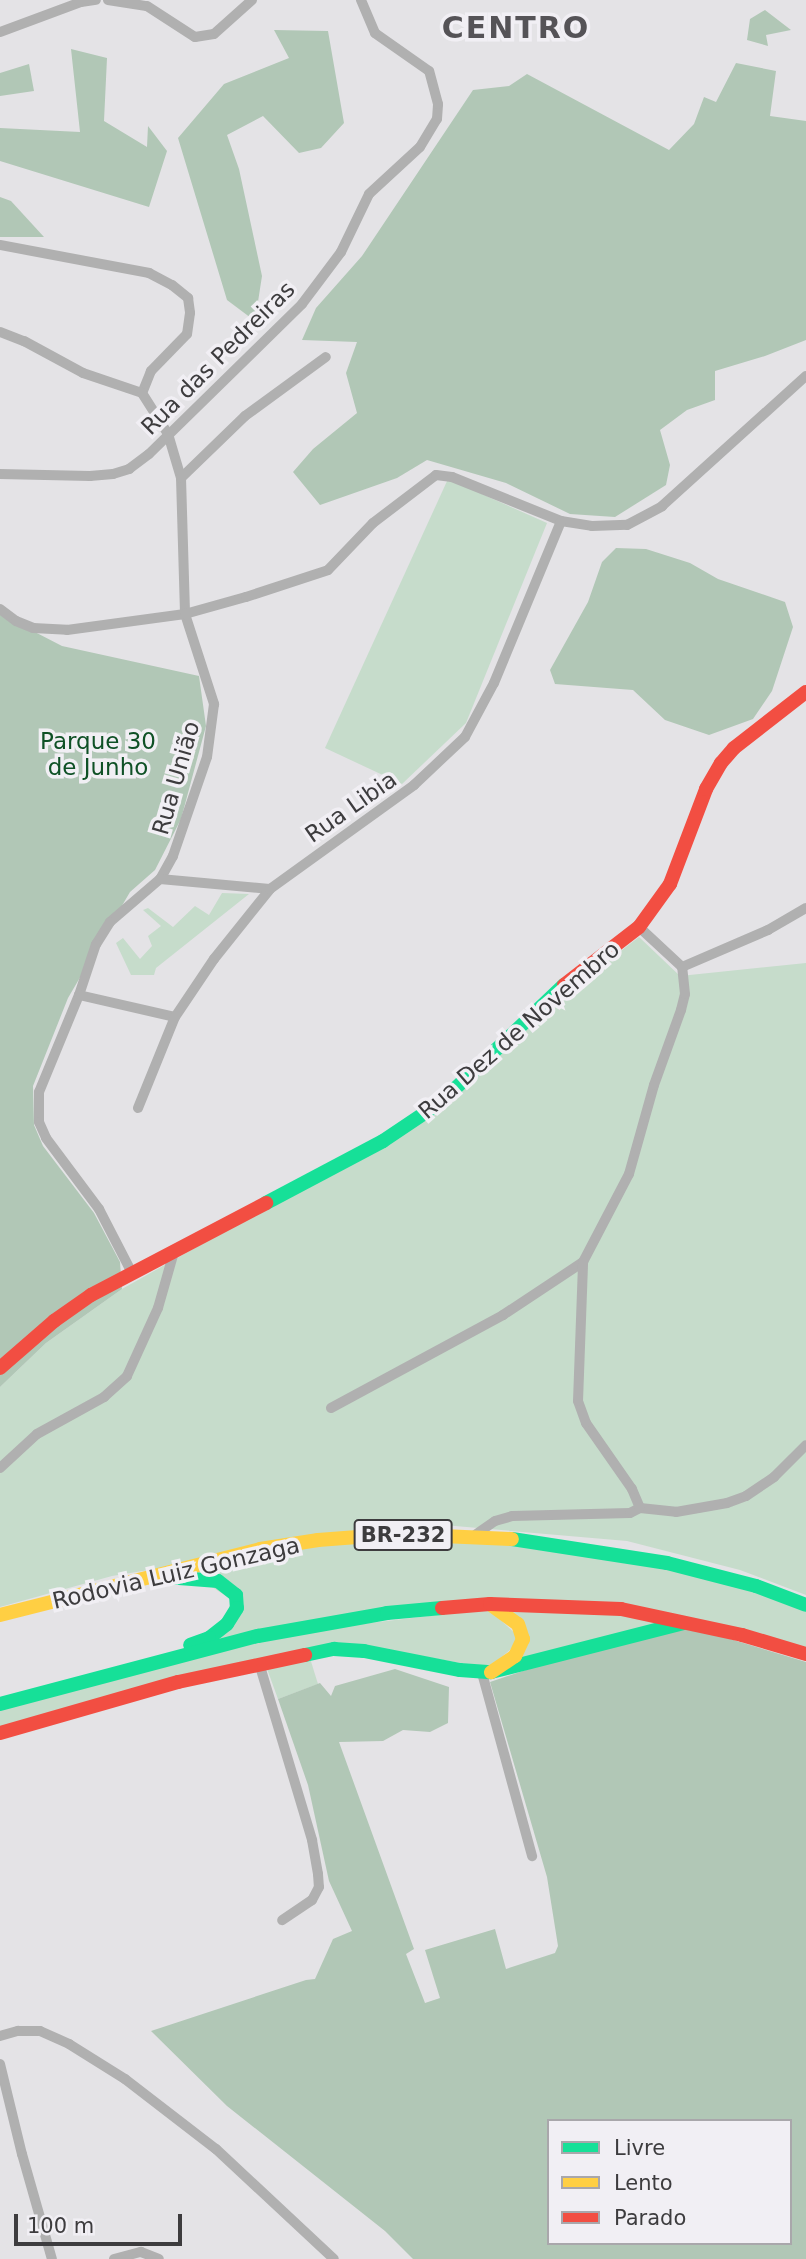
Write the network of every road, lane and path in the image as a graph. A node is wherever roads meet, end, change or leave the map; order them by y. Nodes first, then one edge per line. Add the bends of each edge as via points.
1 (96, 0) edge
2 (108, 0) edge
3 (252, 0) edge
4 (361, 0) edge
5 (0, 32) edge
6 (0, 245) edge
7 (0, 332) edge
8 (326, 357) dead end
9 (806, 376) edge
10 (142, 393) junction
11 (168, 433) junction
12 (0, 474) edge
13 (181, 478) junction
14 (561, 521) junction
15 (2, 611) edge
16 (186, 614) junction
17 (806, 692) edge
18 (160, 879) junction
19 (270, 888) junction
20 (806, 908) edge
21 (639, 927) junction
22 (682, 967) junction
23 (79, 995) junction
24 (175, 1017) junction
25 (138, 1108) dead end
26 (174, 1252) junction
27 (583, 1262) junction
28 (132, 1273) junction
29 (0, 1368) edge
30 (331, 1408) dead end
31 (806, 1445) edge
32 (0, 1468) edge
33 (640, 1508) junction
34 (475, 1536) junction
35 (151, 1576) junction
36 (490, 1604) junction
37 (806, 1605) edge
38 (0, 1615) edge
39 (684, 1623) junction
40 (806, 1654) edge
41 (259, 1662) junction
42 (135, 1668) junction
43 (486, 1672) junction
44 (0, 1704) edge
45 (0, 1733) edge
46 (532, 1856) dead end
47 (282, 1920) dead end
48 (0, 2036) edge
49 (0, 2064) edge
50 (52, 2259) edge
51 (114, 2259) edge
52 (159, 2259) edge
53 (334, 2259) edge

1 - 5 street
2 - 3 street via 147,6 195,37 214,34
4 - 11 street, Rua das Pedreiras via 375,33 417,59 433,79 437,119 429,136 369,194 341,252 302,304
6 - 10 street via 149,273 188,298 187,334 151,371
7 - 10 street via 83,373
8 - 13 street via 245,416
9 - 14 street via 650,515 615,527
10 - 11 street, Rua União
11 - 12 street, Rua das Pedreiras via 138,463 113,474
11 - 13 street, Rua União
13 - 16 street, Rua União
14 - 16 street via 452,477 436,475 373,523 328,570
14 - 19 street, Rua Libia via 494,683 465,737 414,785
15 - 16 street via 33,628 67,631
16 - 18 street, Rua União via 209,684 214,722 187,823
17 - 21 main road, Rua Dez de Novembro via 721,763 706,789 670,884
18 - 19 street
18 - 23 street, Rua União via 110,922 90,958
19 - 24 street, Rua Libia
20 - 22 street via 768,930
21 - 22 street
21 - 26 main road, Rua Dez de Novembro via 559,989 421,1117
22 - 27 street via 685,994 681,1010 629,1174
23 - 24 street
23 - 28 street, Rua União via 39,1092 39,1122 99,1209
24 - 25 street, Rua Libia
26 - 28 main road, Rua Dez de Novembro
26 - 32 street via 158,1308 127,1376 104,1397 37,1434
27 - 30 street via 503,1315
27 - 33 street via 578,1401 586,1423
28 - 29 main road, Rua Dez de Novembro via 71,1309
31 - 33 street via 774,1477 746,1496 676,1512
33 - 34 street via 630,1513 512,1516 495,1521
34 - 35 main road, Rodovia Luiz Gonzaga / BR-232 via 397,1534 318,1540
34 - 37 main road, Rodovia Luiz Gonzaga / BR-232 via 523,1539 667,1563 756,1586
35 - 38 main road, Rodovia Luiz Gonzaga / BR-232
35 - 42 main road, BR-232 via 218,1581 236,1595 237,1608 209,1638
36 - 39 main road, BR-232 via 621,1609
36 - 42 main road, BR-232 via 387,1613 295,1629
36 - 43 main road via 518,1625 523,1639 515,1656
39 - 40 main road, BR-232
39 - 43 main road
41 - 43 main road via 334,1649
41 - 45 main road
41 - 47 street via 318,1874 313,1900
42 - 44 main road, BR-232
43 - 46 street
48 - 53 street via 40,2031 125,2079 216,2149
49 - 50 street
51 - 52 street via 141,2252

